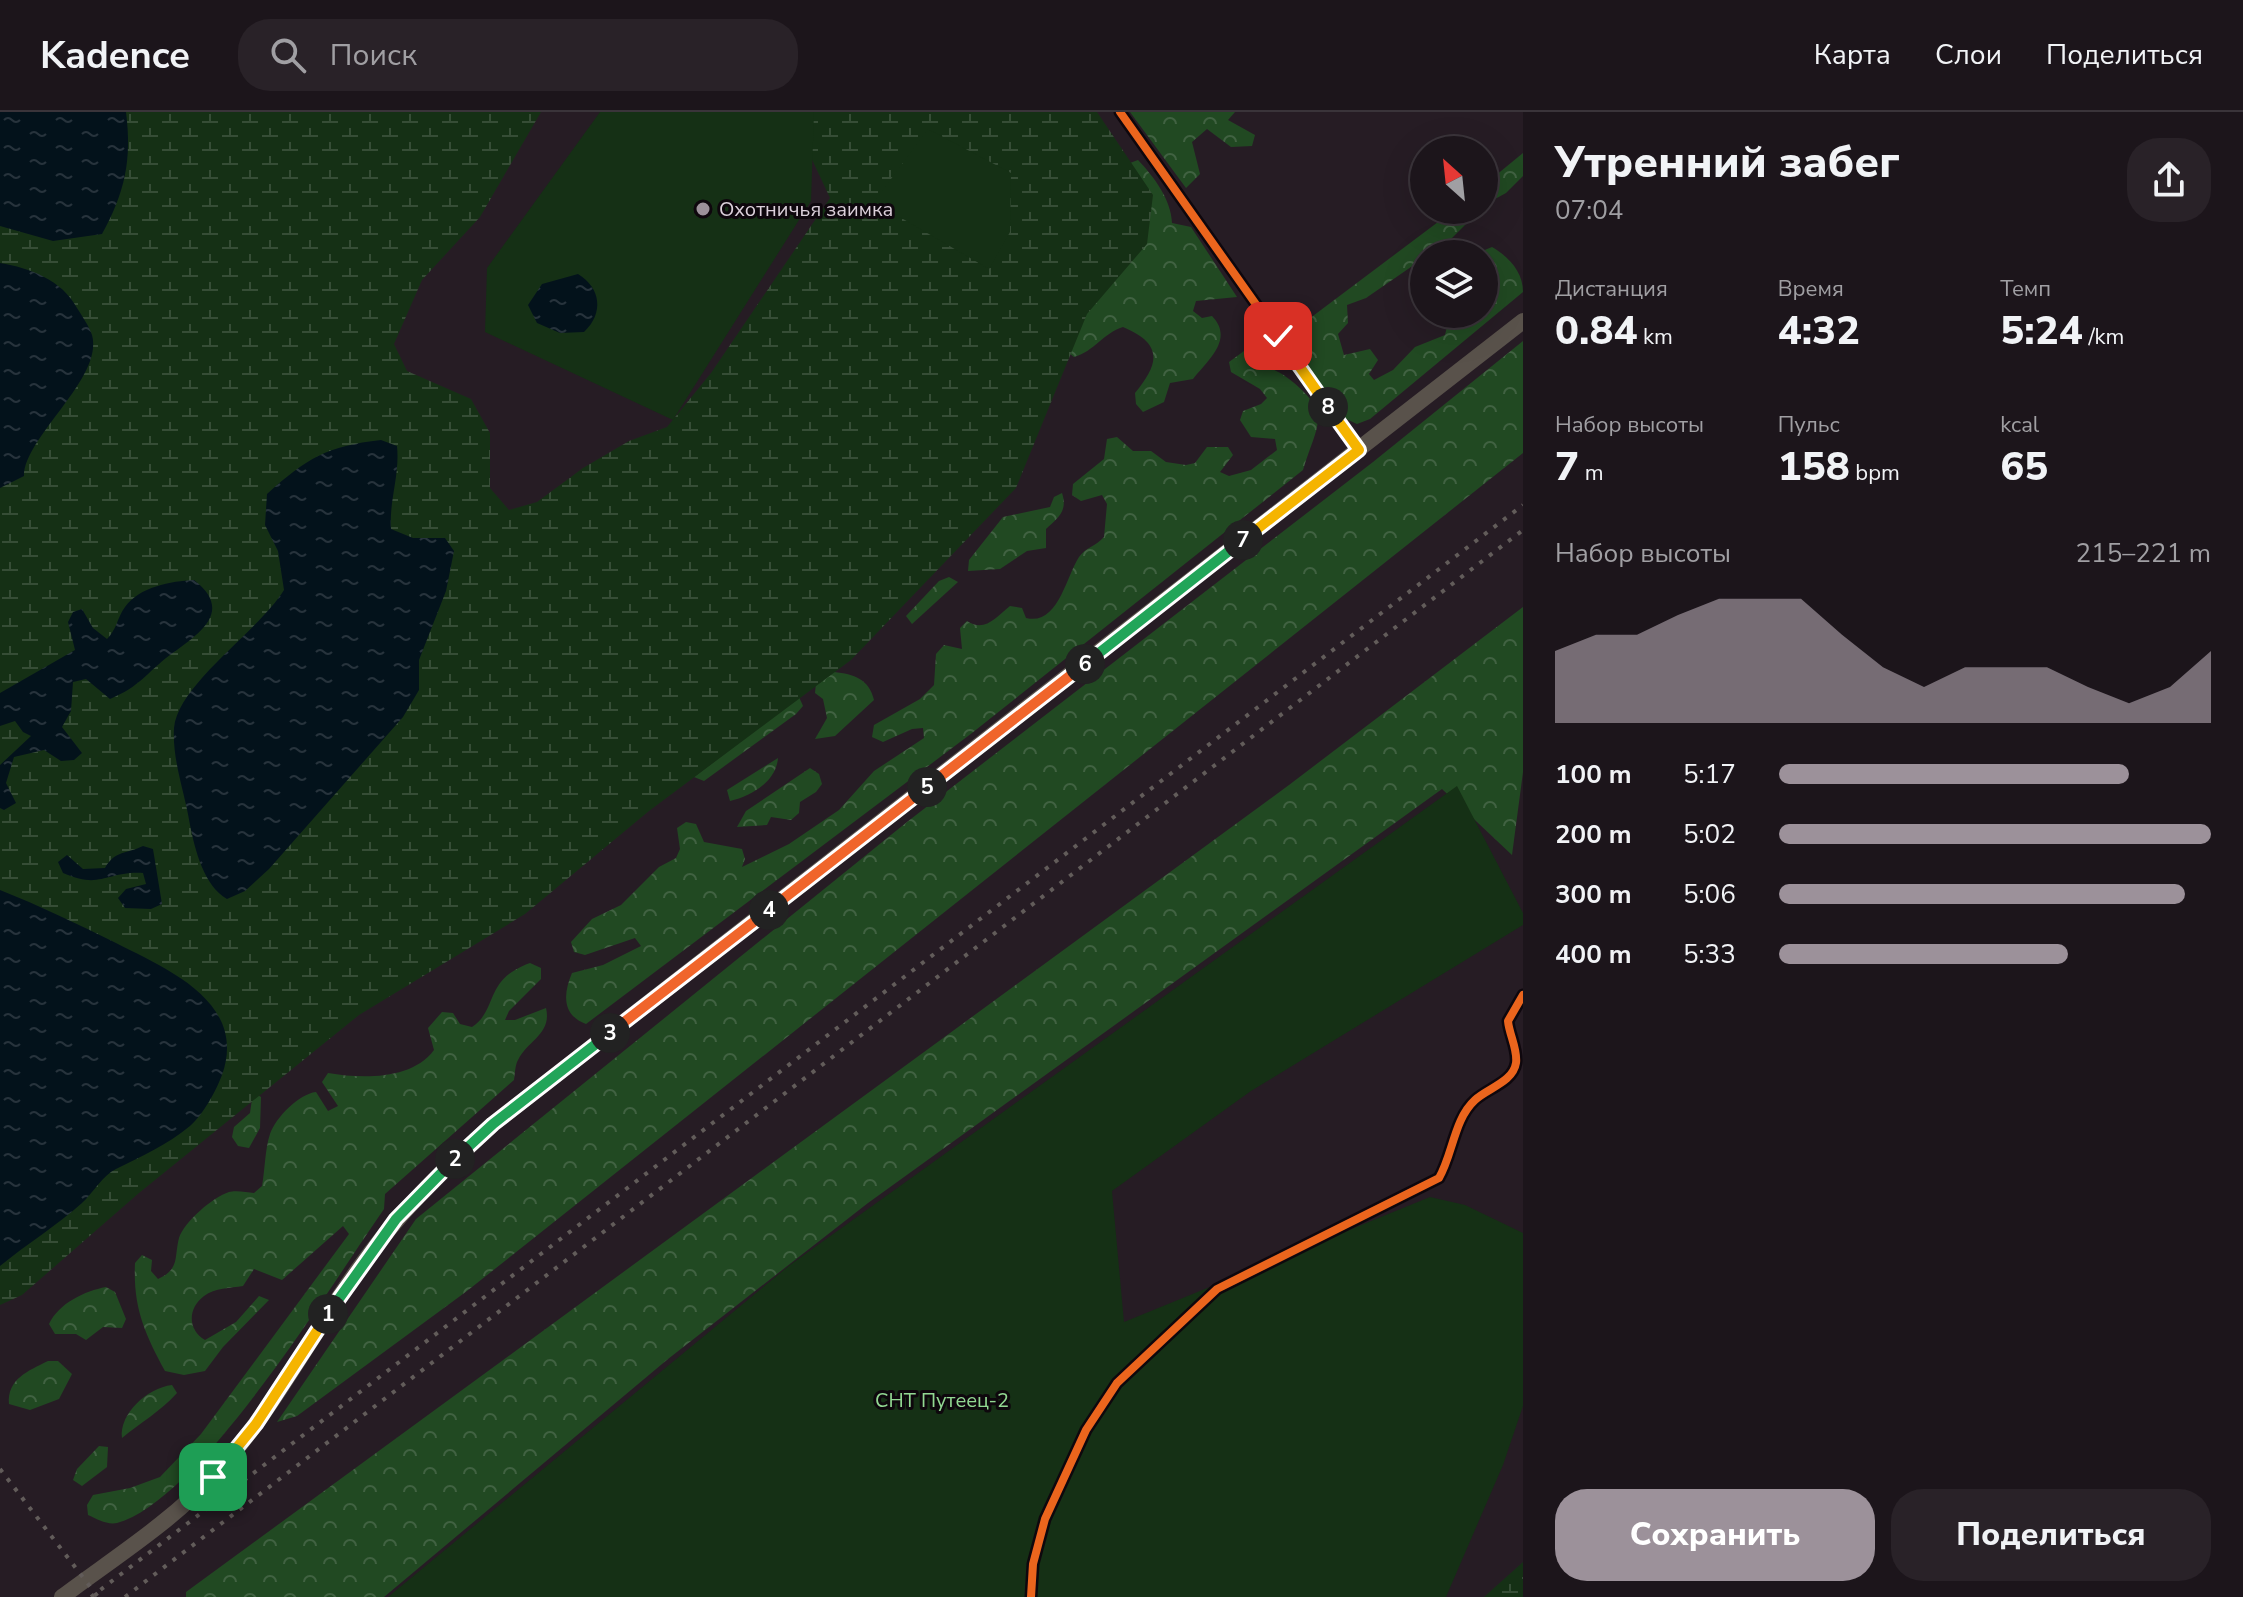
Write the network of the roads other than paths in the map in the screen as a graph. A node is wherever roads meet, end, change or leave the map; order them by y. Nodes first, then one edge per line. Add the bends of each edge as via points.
1 (1120, 112) edge
2 (1523, 321) edge
3 (1359, 450) junction
4 (1523, 995) edge
5 (62, 1597) edge
6 (1031, 1597) edge

1 - 3 street
2 - 3 main road
3 - 5 main road via 493,1124 396,1219 256,1424 213,1477
4 - 6 street via 1508,1021 1516,1065 1509,1078 1473,1101 1439,1178 1217,1289 1117,1383 1086,1430 1045,1519

